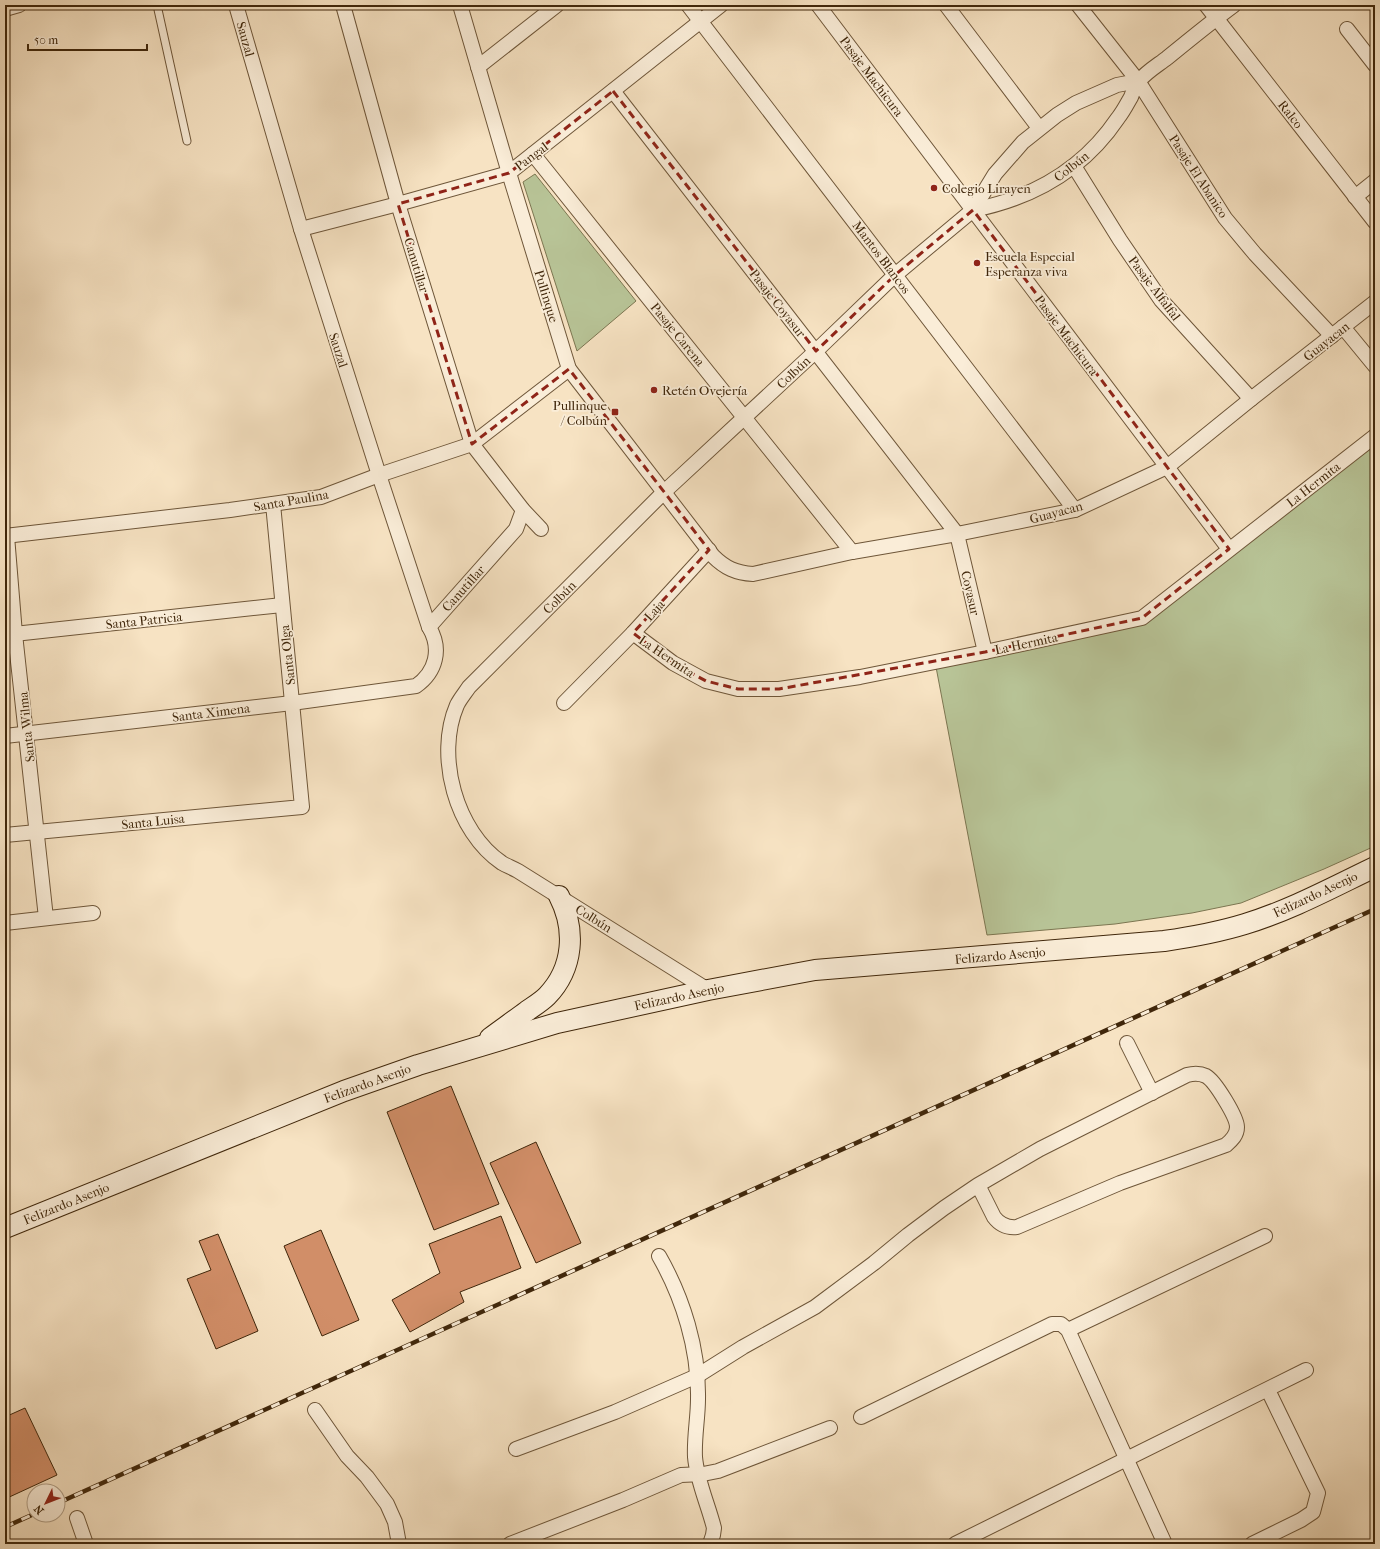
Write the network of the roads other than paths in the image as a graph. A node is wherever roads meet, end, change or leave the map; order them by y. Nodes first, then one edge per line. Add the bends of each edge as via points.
1 (157, 5) edge
2 (236, 5) edge
3 (344, 5) edge
4 (460, 5) edge
5 (688, 5) edge
6 (721, 5) edge
7 (818, 5) edge
8 (946, 5) edge
9 (1078, 5) edge
10 (1206, 5) edge
11 (1234, 5) edge
12 (552, 7) edge
13 (1216, 18) junction
14 (700, 21) junction
15 (1347, 29) dead end
16 (1375, 64) edge
17 (478, 67) junction
18 (1138, 81) junction
19 (613, 91) junction
20 (1039, 128) junction
21 (187, 141) dead end
22 (533, 154) junction
23 (1074, 166) junction
24 (508, 172) junction
25 (1375, 181) edge
26 (1355, 197) junction
27 (398, 204) junction
28 (973, 210) junction
29 (1375, 222) edge
30 (301, 229) junction
31 (895, 275) junction
32 (1375, 302) edge
33 (1338, 332) junction
34 (816, 351) junction
35 (1375, 366) edge
36 (569, 369) junction
37 (1251, 399) junction
38 (745, 417) junction
39 (1375, 436) edge
40 (472, 444) junction
41 (1167, 467) junction
42 (379, 475) junction
43 (664, 492) junction
44 (273, 504) junction
45 (523, 510) junction
46 (1075, 510) junction
47 (541, 529) dead end
48 (957, 534) junction
49 (6, 536) edge
50 (1228, 549) junction
51 (709, 550) junction
52 (852, 552) junction
53 (282, 606) junction
54 (429, 627) junction
55 (633, 632) junction
56 (10, 635) edge
57 (985, 652) junction
58 (416, 686) joint
59 (292, 703) junction
60 (564, 703) dead end
61 (26, 734) junction
62 (5, 736) edge
63 (302, 806) joint
64 (37, 832) junction
65 (5, 835) edge
66 (1375, 867) edge
67 (559, 896) junction
68 (93, 913) dead end
69 (46, 918) junction
70 (5, 923) edge
71 (708, 990) junction
72 (1127, 1043) dead end
73 (479, 1046) junction
74 (1152, 1093) junction
75 (978, 1185) junction
76 (5, 1228) edge
77 (1265, 1236) dead end
78 (658, 1256) dead end
79 (1068, 1330) junction
80 (1306, 1370) dead end
81 (697, 1376) junction
82 (1268, 1390) junction
83 (315, 1410) dead end
84 (861, 1417) dead end
85 (830, 1428) dead end
86 (516, 1449) dead end
87 (1127, 1460) junction
88 (698, 1475) junction
89 (77, 1518) dead end
90 (86, 1544) edge
91 (399, 1544) edge
92 (510, 1544) edge
93 (710, 1544) edge
94 (956, 1544) edge
95 (1166, 1544) edge
96 (1252, 1544) edge

1 - 21 lane
2 - 30 street, Sauzal
3 - 27 street, Canutillar
4 - 17 street, Pullinque
5 - 14 street, Mantos Blancos
6 - 14 street, Pangal
7 - 28 street, Pasaje Machicura
8 - 20 street
9 - 18 street, Pasaje El Abanico
10 - 13 street, Ralco
11 - 13 street, Colbún
12 - 17 street
13 - 18 street, Colbún
13 - 26 street, Ralco
14 - 19 street, Pangal
14 - 31 street, Mantos Blancos
15 - 16 street
17 - 24 street, Pullinque
18 - 20 street, Colbún via 1096,93
18 - 23 street, Colbún via 1119,118 1106,136
18 - 33 street, Pasaje El Abanico via 1225,218 1255,254
19 - 22 street, Pangal
19 - 34 street, Pasaje Coyasur
20 - 28 street, Colbún via 995,174
22 - 24 street, Pangal
22 - 38 street, Pasaje Carena
23 - 28 street, Colbún via 1037,190 1002,204
23 - 37 street, Pasaje Alfalfal via 1161,300
24 - 27 street, Pangal
24 - 36 street, Pullinque
25 - 26 street
26 - 29 street, Ralco
27 - 30 street, Pangal
27 - 40 street, Canutillar
28 - 31 street, Colbún
28 - 41 street, Pasaje Machicura
30 - 42 street, Sauzal
31 - 34 street, Colbún
31 - 46 street, Mantos Blancos
32 - 33 street, Guayacan
33 - 35 street
33 - 37 street, Guayacan
34 - 38 street, Colbún
34 - 48 street, Pasaje Coyasur
36 - 40 street, Santa Paulina
36 - 43 street, Pullinque
37 - 41 street, Guayacan
38 - 43 street, Colbún
38 - 52 street, Pasaje Carena
39 - 50 street, La Hermita
40 - 42 street, Santa Paulina
40 - 45 street, Canutillar
41 - 46 street, Guayacan
41 - 50 street, Pasaje Machicura
42 - 44 street, Santa Paulina via 321,497
42 - 54 street, Sauzal
43 - 51 street, Pullinque
43 - 67 street, Colbún via 469,687 457,705 453,719 448,748 451,782 455,798 470,828 502,863
44 - 49 street, Santa Paulina
44 - 53 street, Santa Olga
45 - 47 street, Canutillar
45 - 54 street, Canutillar via 516,529
46 - 48 street, Guayacan
48 - 52 street, Guayacan
48 - 57 street, Coyasur
49 - 56 street, Santa Wilma
50 - 57 street, La Hermita via 1142,618
51 - 52 street, Guayacan via 725,567 753,574
51 - 55 street, Laja
53 - 56 street, Santa Patricia
53 - 59 street, Santa Olga
54 - 58 street, Sauzal via 436,642 436,659 429,675
55 - 57 street, La Hermita via 673,663 706,681 738,689 786,688 860,677
55 - 60 street, Laja
56 - 61 street, Santa Wilma
58 - 59 street, Santa Ximena
59 - 61 street, Santa Ximena
59 - 63 street, Santa Olga
61 - 62 street, Santa Ximena
61 - 64 street, Santa Wilma
63 - 64 street, Santa Luisa
64 - 65 street, Santa Luisa
64 - 69 street, Santa Wilma
66 - 71 street, Felizardo Asenjo via 1289,908 1194,937 815,970
67 - 71 street, Colbún
67 - 73 street via 570,928 569,954 561,978 538,1004
68 - 69 street
69 - 70 street
71 - 73 street, Felizardo Asenjo via 557,1023
72 - 74 street
73 - 76 street, Felizardo Asenjo via 344,1091
74 - 75 street via 1040,1149
74 - 75 street via 1192,1074 1202,1074 1215,1085 1236,1120 1235,1135 1226,1145 1120,1183 1017,1227 1008,1227 998,1222
75 - 81 street via 815,1307
77 - 79 street
78 - 81 street via 669,1275 684,1313 694,1350
79 - 84 street via 1061,1324 1052,1324
79 - 87 street
80 - 82 street
81 - 86 street via 616,1412
81 - 88 street via 695,1441
82 - 87 street
82 - 96 street via 1318,1493 1313,1512
83 - 91 street via 346,1456 367,1477 385,1501 395,1522
85 - 88 street via 718,1471
87 - 94 street
87 - 95 street
88 - 92 street via 681,1475
88 - 93 street via 714,1528
89 - 90 street

